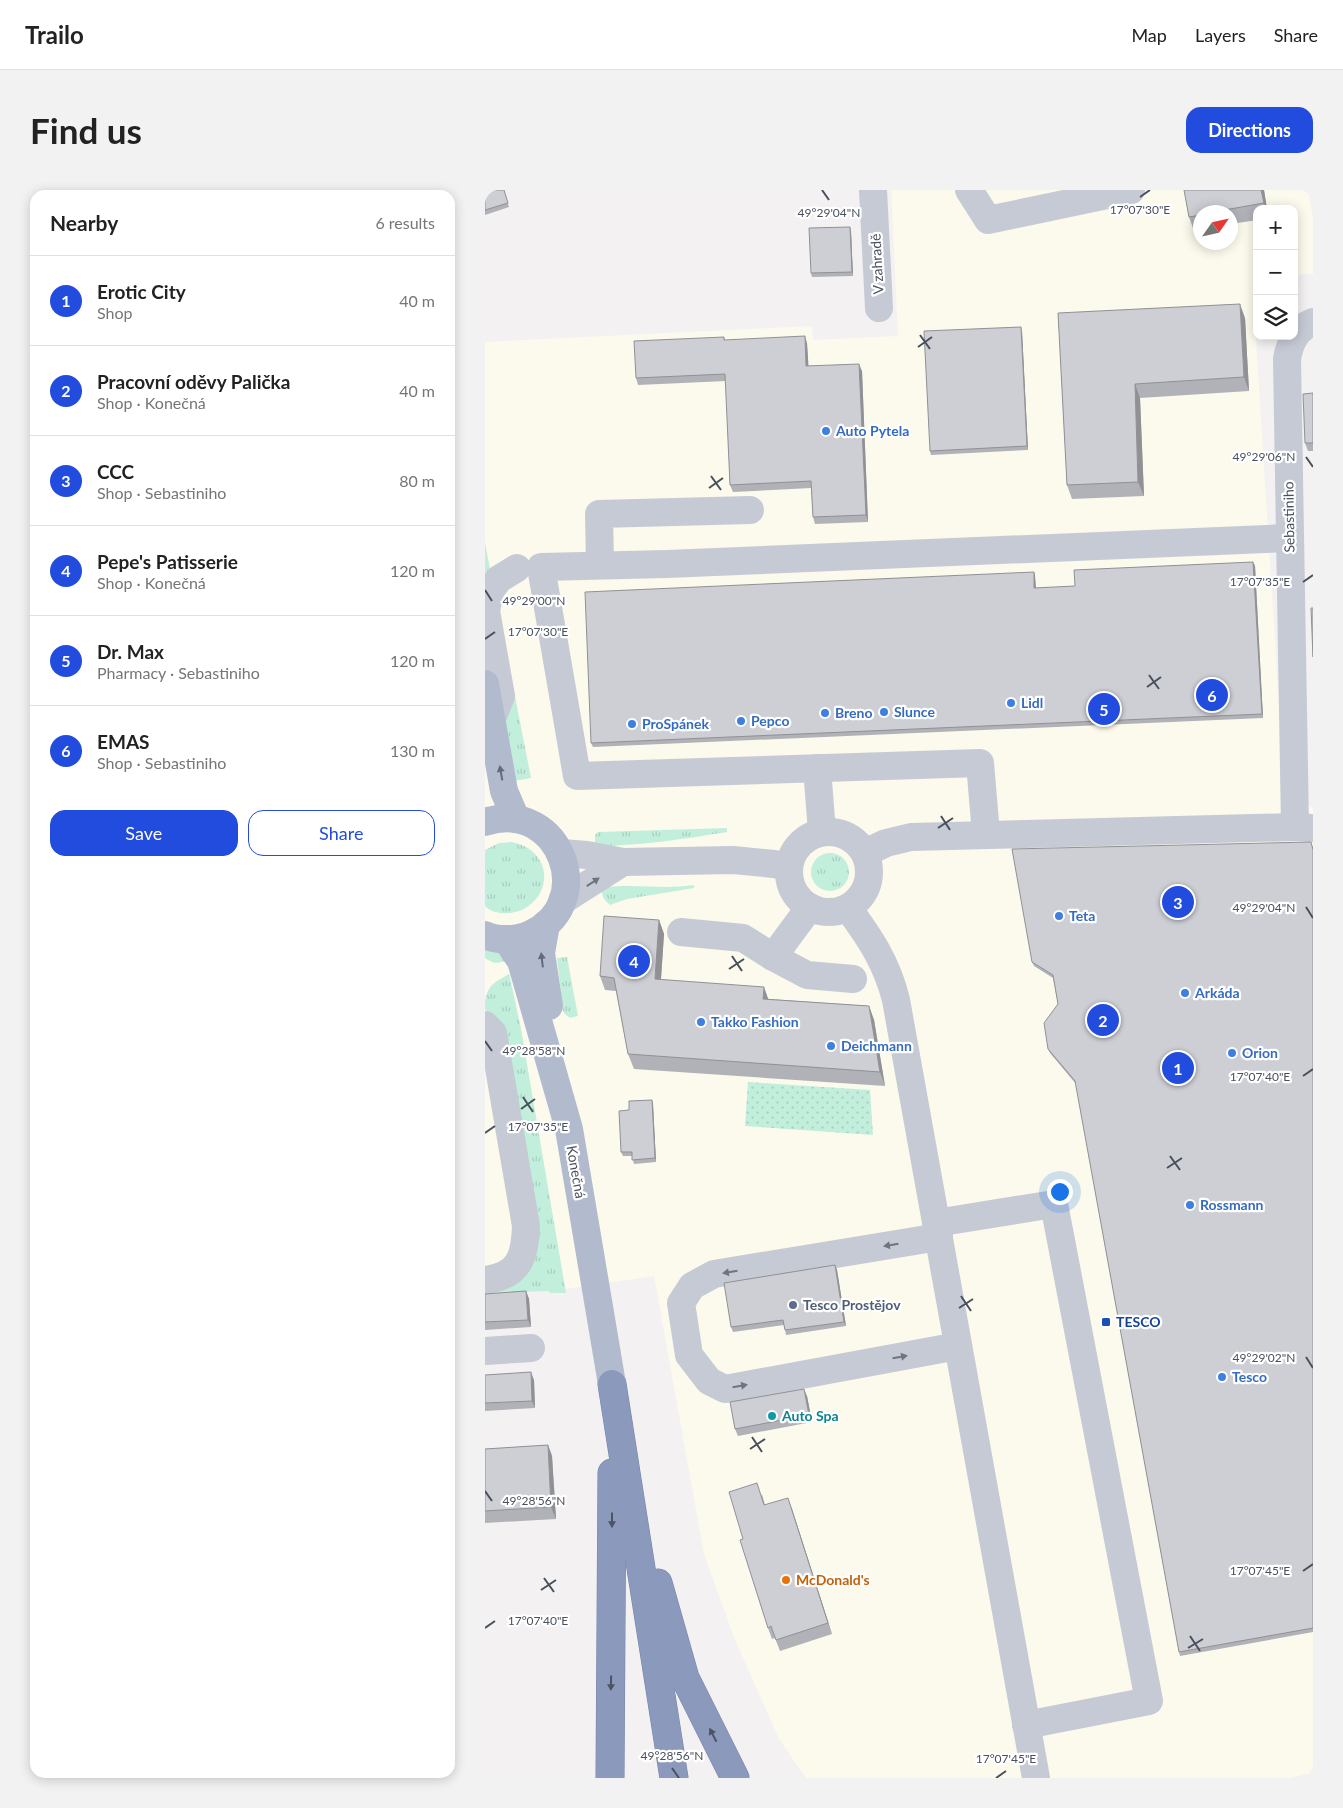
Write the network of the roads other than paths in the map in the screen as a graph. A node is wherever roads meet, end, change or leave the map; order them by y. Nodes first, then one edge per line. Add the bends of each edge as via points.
1 (873, 190) edge
2 (969, 190) edge
3 (1131, 190) edge
4 (879, 308) dead end
5 (1313, 322) edge
6 (750, 510) dead end
7 (1290, 538) junction
8 (600, 565) junction
9 (485, 568) edge
10 (529, 568) junction
11 (485, 684) edge
12 (492, 719) junction
13 (817, 768) junction
14 (516, 819) junction
15 (485, 822) edge
16 (1304, 828) edge
17 (822, 832) junction
18 (986, 834) junction
19 (561, 853) junction
20 (865, 853) junction
21 (623, 862) junction
22 (789, 867) junction
23 (562, 901) junction
24 (810, 907) junction
25 (848, 908) junction
26 (546, 924) junction
27 (681, 932) dead end
28 (495, 937) edge
29 (773, 957) junction
30 (853, 979) dead end
31 (485, 1025) edge
32 (569, 1129) junction
33 (937, 1230) junction
34 (485, 1280) edge
35 (958, 1346) junction
36 (531, 1348) dead end
37 (485, 1351) edge
38 (612, 1384) junction
39 (622, 1451) junction
40 (1026, 1725) junction
41 (610, 1778) edge
42 (674, 1778) edge
43 (735, 1778) edge
44 (1036, 1778) edge

1 - 4 street, V zahradě
2 - 3 street via 988,220
5 - 7 street, Sebastiniho via 1295,335 1289,345 1287,360
6 - 8 street via 599,514
7 - 8 street
7 - 16 street, Sebastiniho via 1294,752
8 - 10 street
9 - 10 street
10 - 12 street via 499,579 490,591 486,611 501,696
10 - 13 street via 577,776
11 - 12 main road
14 -> 12 main road via 505,791
13 - 17 street
13 - 18 street via 980,763
14 - 15 main road, Konečná
14 - 19 main road, Konečná via 534,825 550,837
16 - 18 street
17 - 20 street via 847,836
17 - 22 street via 797,848
18 - 20 street via 911,837
19 - 21 street
19 - 23 main road, Konečná via 566,868
20 - 25 street via 869,878 858,900
21 - 22 street via 733,860
23 -> 21 street, Konečná
22 - 24 street via 793,891
23 - 26 main road, Konečná
24 - 25 street via 823,912
24 - 29 street
25 - 33 street via 873,942 891,981
26 - 28 main road, Konečná via 520,938
32 -> 26 main road via 541,953
27 - 29 street via 743,938
28 - 32 main road, Konečná via 521,961
29 - 30 street via 807,975
31 - 34 street via 493,1033 527,1226 522,1258 511,1272
32 - 38 main road, Konečná
33 - 35 street
33 -> 35 street via 714,1274 692,1286 681,1303 689,1355 709,1380 725,1389
33 - 40 street via 1054,1204 1149,1701
35 - 40 street
36 - 37 street
38 - 39 highway
38 -> 41 highway
39 - 42 highway
43 -> 39 highway via 685,1678
40 - 44 street

